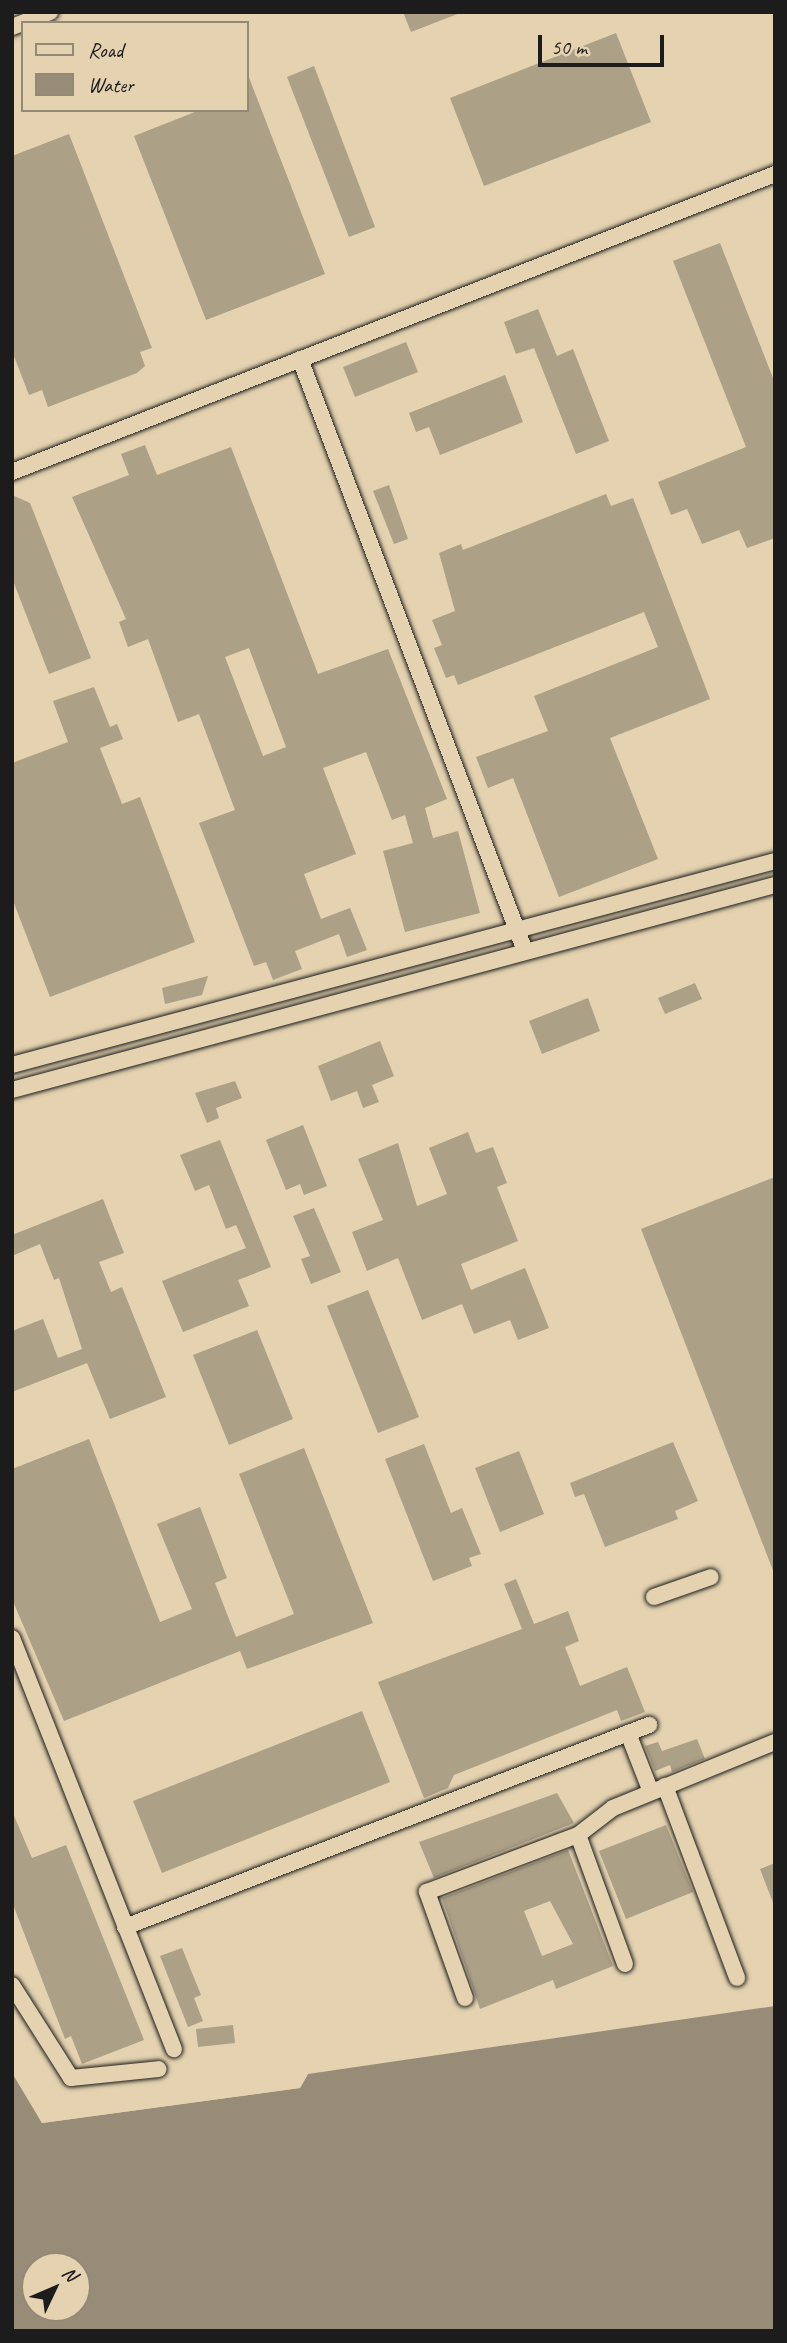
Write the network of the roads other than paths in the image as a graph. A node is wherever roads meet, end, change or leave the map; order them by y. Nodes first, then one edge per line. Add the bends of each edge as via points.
1 (50, 12) edge
2 (27, 21) edge
3 (775, 174) edge
4 (300, 359) junction
5 (12, 472) edge
6 (775, 861) edge
7 (775, 885) edge
8 (517, 927) junction
9 (525, 951) junction
10 (12, 1065) edge
11 (12, 1090) edge
12 (711, 1577) dead end
13 (654, 1597) dead end
14 (12, 1638) edge
15 (649, 1725) dead end
16 (628, 1733) junction
17 (775, 1742) edge
18 (658, 1789) junction
19 (578, 1835) junction
20 (125, 1927) junction
21 (625, 1964) dead end
22 (737, 1978) dead end
23 (12, 1985) edge
24 (465, 1998) dead end
25 (174, 2049) dead end
26 (159, 2069) dead end

1 - 2 street
3 - 4 street
4 - 5 street
4 - 8 street
6 - 8 street
7 - 9 street
8 - 9 street
8 - 10 street
9 - 11 street
12 - 13 street
14 - 20 street
15 - 16 street
16 - 18 street
16 - 20 street
17 - 18 street
18 - 19 street via 613,1808
18 - 22 street
19 - 21 street
19 - 24 street via 427,1892
20 - 25 street
23 - 26 street via 71,2078

